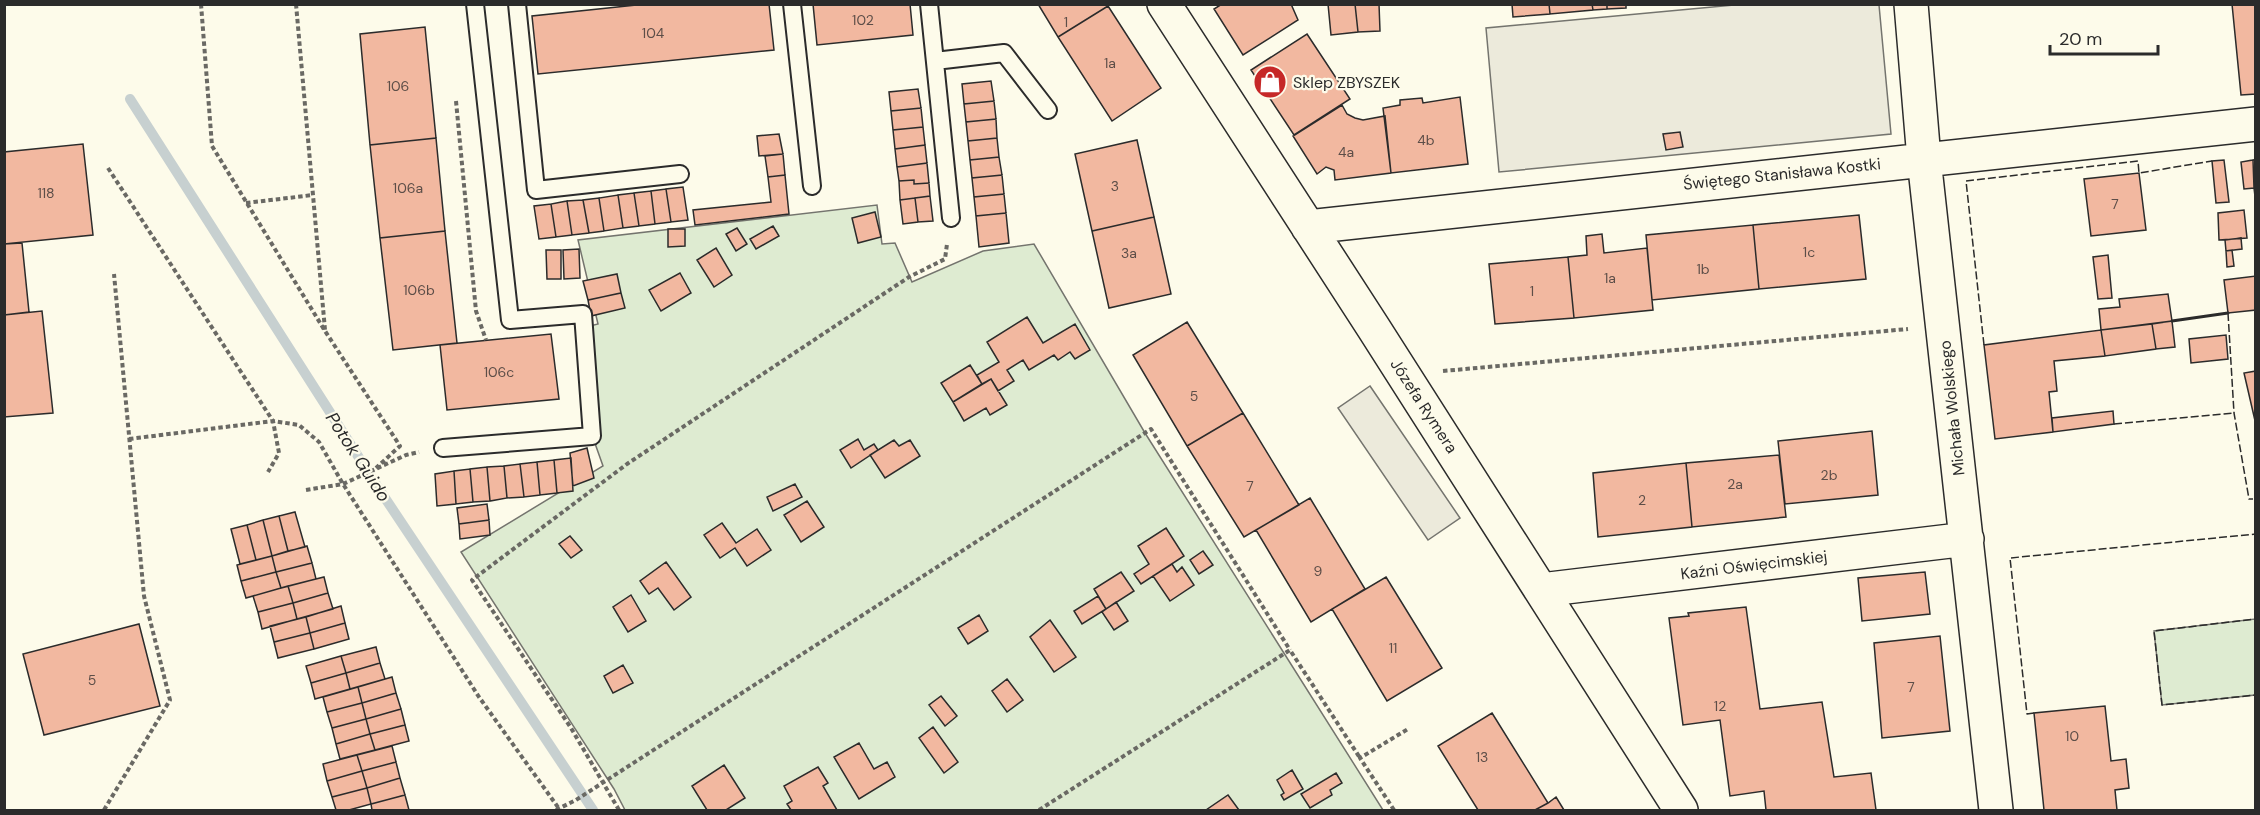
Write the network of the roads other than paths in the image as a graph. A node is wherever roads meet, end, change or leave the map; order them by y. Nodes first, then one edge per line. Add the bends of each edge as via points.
1 (475, 4) edge
2 (517, 4) edge
3 (792, 4) edge
4 (929, 4) edge
5 (1164, 4) edge
6 (1911, 4) edge
7 (935, 61) junction
8 (1048, 110) dead end
9 (2256, 124) edge
10 (1924, 159) junction
11 (680, 174) dead end
12 (812, 186) dead end
13 (951, 218) road end
14 (1308, 227) junction
15 (444, 448) road end
16 (1967, 539) junction
17 (1542, 590) junction
18 (1681, 810) edge
19 (1996, 810) edge

1 - 15 lane via 510,320 583,314 592,436
2 - 11 lane via 536,190
3 - 12 lane
4 - 7 lane
5 - 14 street, Józefa Rymera
6 - 10 street, Michała Wolskiego
7 - 8 lane via 1004,53
7 - 13 lane
9 - 10 street, Świętego Stanisława Kostki
10 - 14 street, Świętego Stanisława Kostki
10 - 16 street, Michała Wolskiego
14 - 17 street, Józefa Rymera
16 - 17 street, Kaźni Oświęcimskiej
16 - 19 street, Michała Wolskiego
17 - 18 street, Józefa Rymera

